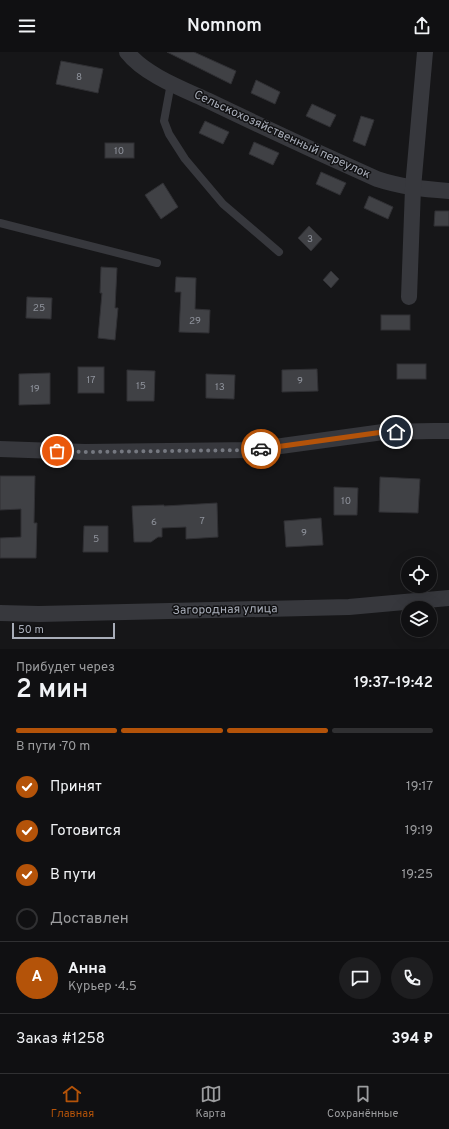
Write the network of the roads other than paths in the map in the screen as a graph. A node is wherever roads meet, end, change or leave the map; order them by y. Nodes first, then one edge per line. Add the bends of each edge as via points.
1 (127, 52) edge
2 (425, 52) edge
3 (171, 83) junction
4 (413, 188) junction
5 (449, 191) edge
6 (0, 223) edge
7 (279, 252) dead end
8 (157, 263) dead end
9 (409, 297) dead end
10 (449, 431) edge
11 (0, 449) edge
12 (449, 598) edge
13 (0, 613) edge

1 - 3 street, Сельскохозяйственный переулок via 133,60 150,72
2 - 4 street
3 - 4 street, Сельскохозяйственный переулок via 377,179
3 - 7 lane via 164,121 169,134 185,159 223,204
4 - 5 street, Сельскохозяйственный переулок
4 - 9 street
6 - 8 lane
10 - 11 street via 383,432 252,450 85,452
12 - 13 street, Загородная улица via 349,607

